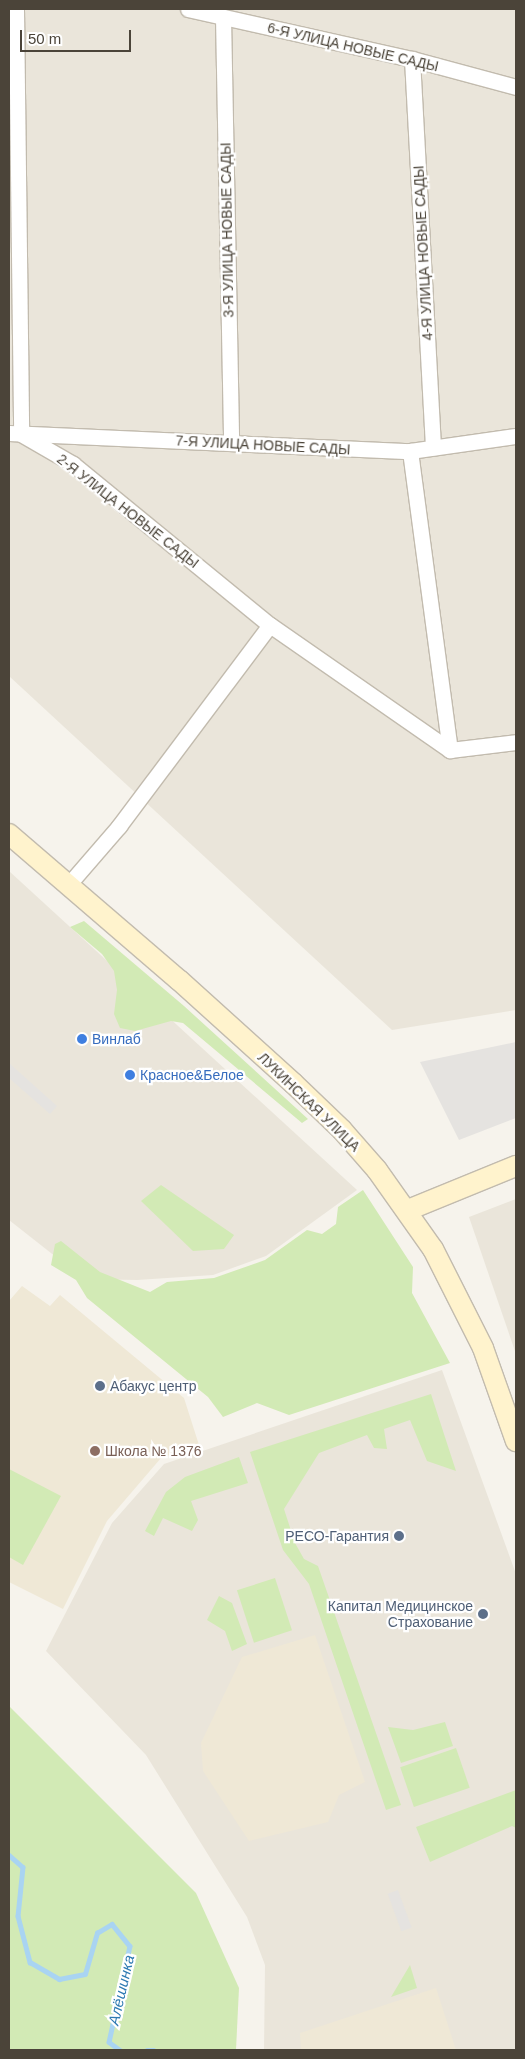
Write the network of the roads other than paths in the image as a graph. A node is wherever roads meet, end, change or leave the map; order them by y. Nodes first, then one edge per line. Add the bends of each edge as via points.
1 (16, 9) edge
2 (188, 9) edge
3 (223, 17) junction
4 (412, 59) junction
5 (516, 87) edge
6 (15, 433) edge
7 (516, 436) edge
8 (231, 443) junction
9 (433, 446) junction
10 (410, 451) junction
11 (270, 625) junction
12 (516, 742) edge
13 (450, 750) junction
14 (9, 834) edge
15 (69, 884) junction
16 (516, 1166) edge
17 (408, 1210) junction
18 (516, 1441) edge

1 - 6 street
2 - 3 street, 6-Я УЛИЦА НОВЫЕ САДЫ
3 - 4 street, 6-Я УЛИЦА НОВЫЕ САДЫ
3 - 8 street, 3-Я УЛИЦА НОВЫЕ САДЫ
4 - 5 street, 6-Я УЛИЦА НОВЫЕ САДЫ
4 - 9 street, 4-Я УЛИЦА НОВЫЕ САДЫ
6 - 8 street, 7-Я УЛИЦА НОВЫЕ САДЫ
6 - 11 street, 2-Я УЛИЦА НОВЫЕ САДЫ via 74,464
7 - 9 street, 7-Я УЛИЦА НОВЫЕ САДЫ
8 - 10 street, 7-Я УЛИЦА НОВЫЕ САДЫ
9 - 10 street, 7-Я УЛИЦА НОВЫЕ САДЫ
10 - 13 street
11 - 13 street, 2-Я УЛИЦА НОВЫЕ САДЫ
11 - 15 street via 119,826
12 - 13 street
14 - 15 main road, ЛУКИНСКАЯ УЛИЦА
15 - 17 main road, ЛУКИНСКАЯ УЛИЦА via 342,1130
16 - 17 main road
17 - 18 main road, ЛУКИНСКАЯ УЛИЦА via 433,1249 483,1348

